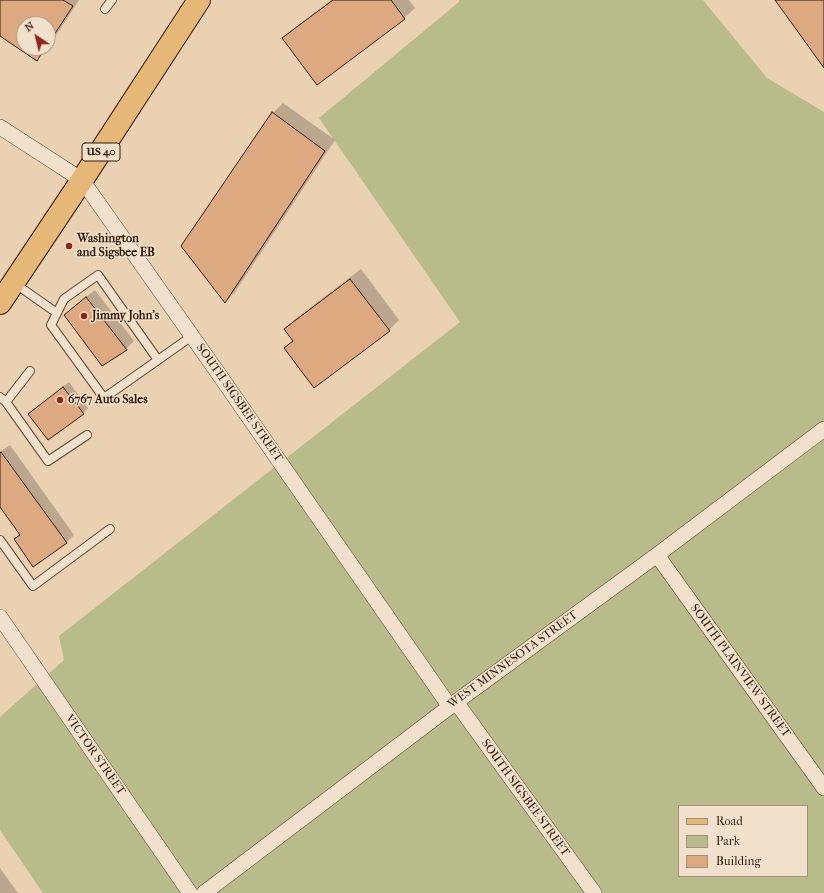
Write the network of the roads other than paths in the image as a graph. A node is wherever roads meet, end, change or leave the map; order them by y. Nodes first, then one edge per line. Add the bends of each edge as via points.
1 (112, 0) edge
2 (199, 0) edge
3 (106, 9) dead end
4 (0, 127) edge
5 (82, 180) junction
6 (13, 283) junction
7 (0, 302) edge
8 (56, 313) junction
9 (192, 336) junction
10 (158, 360) junction
11 (30, 372) dead end
12 (3, 399) edge
13 (824, 429) edge
14 (87, 435) dead end
15 (110, 530) dead end
16 (0, 540) edge
17 (657, 554) junction
18 (0, 617) edge
19 (453, 704) junction
20 (824, 788) edge
21 (190, 893) edge
22 (204, 893) edge
23 (594, 893) edge

1 - 3 lane
2 - 5 main road, US 40
4 - 5 street, SOUTH SIGSBEE STREET
5 - 6 main road, US 40
5 - 9 street, SOUTH SIGSBEE STREET
6 - 7 main road, US 40
6 - 8 lane
8 - 10 lane via 64,299 98,275
8 - 10 lane via 51,325 104,398
9 - 10 lane
9 - 19 street, SOUTH SIGSBEE STREET
11 - 12 lane
12 - 14 lane via 48,461
13 - 17 street, WEST MINNESOTA STREET
15 - 16 lane via 33,586
17 - 19 street, WEST MINNESOTA STREET
17 - 20 street, SOUTH PLAINVIEW STREET
18 - 21 street, VICTOR STREET
19 - 22 street, WEST MINNESOTA STREET
19 - 23 street, SOUTH SIGSBEE STREET

